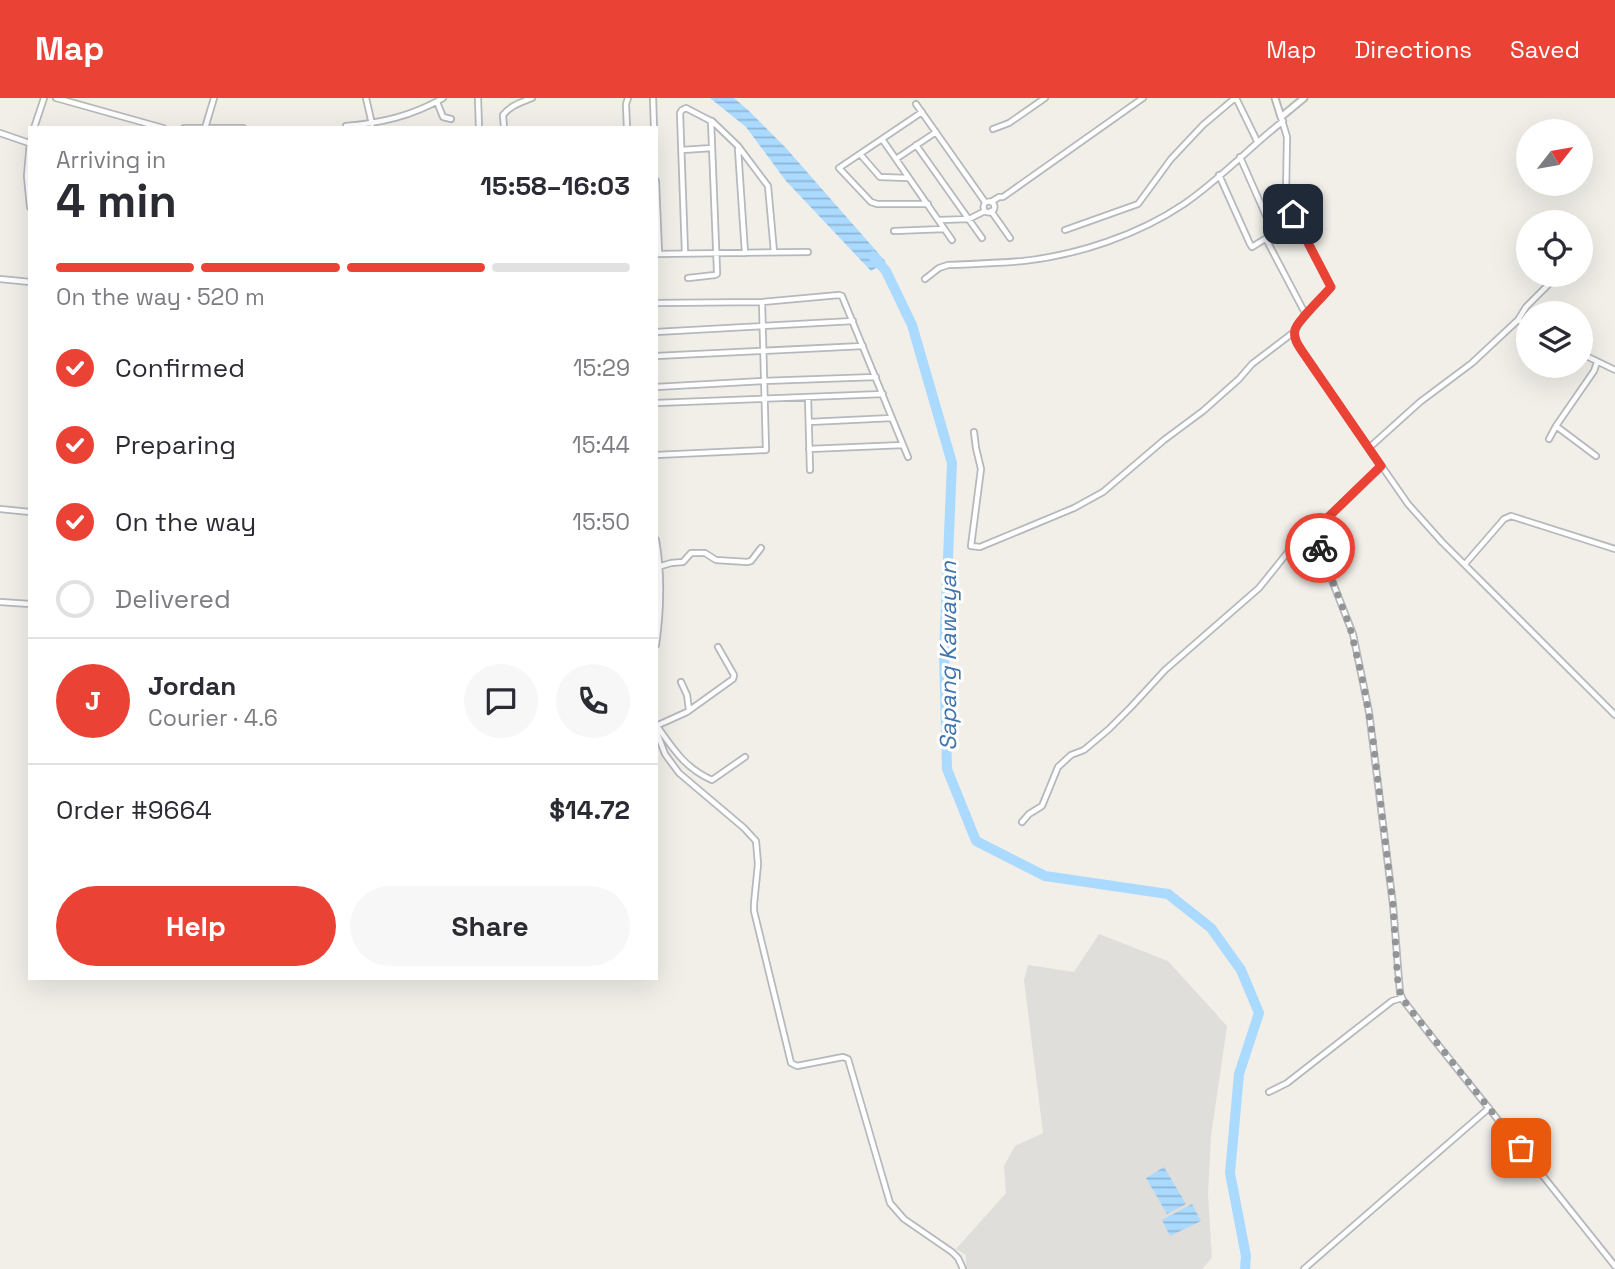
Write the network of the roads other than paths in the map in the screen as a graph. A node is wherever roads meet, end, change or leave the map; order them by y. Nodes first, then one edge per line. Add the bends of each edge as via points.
1 (44, 98) edge
2 (55, 98) edge
3 (214, 98) edge
4 (366, 98) edge
5 (443, 98) edge
6 (478, 98) edge
7 (532, 98) edge
8 (628, 98) edge
9 (653, 98) edge
10 (1045, 98) edge
11 (1143, 98) edge
12 (1236, 98) edge
13 (1275, 98) edge
14 (1304, 98) edge
15 (437, 102) junction
16 (916, 104) dead end
17 (922, 111) junction
18 (451, 119) dead end
19 (1282, 119) junction
20 (711, 121) junction
21 (372, 124) junction
22 (35, 126) edge
23 (156, 126) edge
24 (206, 126) edge
25 (346, 126) edge
26 (479, 126) edge
27 (504, 126) edge
28 (627, 126) edge
29 (654, 126) edge
30 (993, 129) dead end
31 (936, 132) junction
32 (0, 133) edge
33 (882, 139) junction
34 (1257, 141) junction
35 (28, 142) edge
36 (916, 145) junction
37 (738, 146) junction
38 (712, 148) junction
39 (682, 150) junction
40 (860, 154) junction
41 (1240, 157) junction
42 (28, 159) edge
43 (896, 159) junction
44 (1219, 176) junction
45 (909, 178) junction
46 (28, 186) edge
47 (928, 204) junction
48 (989, 206) junction
49 (939, 219) junction
50 (969, 219) junction
51 (1296, 220) junction
52 (945, 229) junction
53 (1065, 230) dead end
54 (894, 231) dead end
55 (1274, 234) junction
56 (982, 238) dead end
57 (1010, 238) dead end
58 (1266, 239) junction
59 (953, 240) dead end
60 (774, 252) junction
61 (808, 252) dead end
62 (658, 253) edge
63 (685, 253) junction
64 (716, 253) junction
65 (745, 253) junction
66 (688, 278) dead end
67 (0, 279) edge
68 (925, 279) dead end
69 (28, 282) edge
70 (1546, 287) edge
71 (1532, 301) edge
72 (762, 302) junction
73 (658, 303) edge
74 (1306, 315) junction
75 (853, 321) junction
76 (1516, 322) edge
77 (762, 327) junction
78 (658, 332) edge
79 (1294, 332) junction
80 (863, 346) junction
81 (762, 350) junction
82 (658, 356) edge
83 (1593, 360) edge
84 (1597, 362) junction
85 (1615, 370) edge
86 (876, 377) junction
87 (763, 381) junction
88 (658, 387) edge
89 (883, 394) junction
90 (808, 397) junction
91 (764, 398) junction
92 (658, 403) edge
93 (892, 418) junction
94 (809, 422) junction
95 (1556, 426) junction
96 (974, 432) dead end
97 (1549, 439) dead end
98 (904, 445) junction
99 (1370, 447) junction
100 (810, 449) junction
101 (658, 455) edge
102 (1596, 456) dead end
103 (908, 457) dead end
104 (1381, 466) junction
105 (810, 470) dead end
106 (0, 509) edge
107 (28, 512) edge
108 (1318, 527) junction
109 (761, 548) dead end
110 (1615, 549) edge
111 (1465, 564) junction
112 (659, 570) edge
113 (658, 598) edge
114 (0, 603) edge
115 (28, 604) edge
116 (718, 647) dead end
117 (681, 682) dead end
118 (689, 710) junction
119 (1615, 715) edge
120 (658, 726) edge
121 (658, 728) edge
122 (659, 746) edge
123 (745, 757) dead end
124 (1023, 822) dead end
125 (1402, 998) junction
126 (1269, 1092) dead end
127 (1489, 1108) junction
128 (1615, 1266) edge
129 (963, 1269) edge
130 (1304, 1269) edge

1 - 22 street
2 - 23 street
3 - 24 street
4 - 21 street
5 - 15 street
6 - 26 street
7 - 27 street via 511,106 503,115
8 - 28 street
9 - 29 street
10 - 30 street
11 - 48 street
12 - 34 street
12 - 53 street via 1175,155 1138,204
13 - 19 street
14 - 19 street
15 - 18 street via 443,117
15 - 21 street
16 - 17 street
17 - 31 street
17 - 33 street
19 - 34 street
19 - 51 street via 1287,137 1286,195
20 - 37 street
20 - 38 street
20 - 39 street via 682,110
21 - 25 street
31 - 36 street
31 - 48 street
32 - 35 street
33 - 40 street
33 - 43 street
34 - 41 street
36 - 43 street
36 - 50 street
37 - 60 street via 768,186
37 - 65 street
38 - 39 street
38 - 64 street
39 - 63 street
40 - 45 street via 880,177
40 - 47 street via 839,168 871,202
41 - 44 street
41 - 55 street
42 - 46 street
43 - 45 street
44 - 58 street via 1252,247
44 - 68 street via 1180,206 1112,241 1040,258 948,265
45 - 47 street
47 - 49 street
48 - 50 street
48 - 57 street
49 - 50 street
49 - 52 street
50 - 56 street
51 - 55 street
51 - 74 street via 1331,287
52 - 54 street
52 - 59 street
55 - 58 street
58 - 74 street
60 - 61 street
60 - 65 street
62 - 63 street
63 - 64 street
64 - 65 street
64 - 66 street via 717,274
67 - 69 street
70 - 71 street
72 - 73 street
72 - 75 street via 839,295
72 - 77 street
74 - 79 street
75 - 77 street
75 - 80 street
76 - 99 street
77 - 78 street
77 - 81 street
79 - 96 street via 1103,492 980,547 971,547 981,469
79 - 99 street via 1302,351
80 - 81 street
80 - 86 street
81 - 82 street
81 - 87 street
83 - 84 street
84 - 85 street
84 - 95 street
86 - 87 street
86 - 89 street
87 - 88 street
87 - 91 street
89 - 90 street
89 - 93 street
90 - 91 street
90 - 94 street
91 - 92 street
91 - 101 street via 766,450
93 - 94 street
93 - 98 street
94 - 100 street
95 - 97 street
95 - 102 street
98 - 100 street
98 - 103 street
99 - 104 street
100 - 105 street
104 - 108 street
104 - 111 street via 1414,511
106 - 107 street
108 - 124 street via 1296,542 1259,588 1165,670 1108,729 1058,767 1042,806
108 - 125 street via 1320,550 1353,634 1371,722
109 - 112 street via 747,562 691,553 683,562
110 - 111 street via 1511,516
111 - 119 street
112 - 113 street
114 - 115 street
116 - 118 street via 734,677
117 - 118 street
118 - 120 street
121 - 123 street via 686,765 712,780
122 - 129 street via 678,773 756,841 754,911 791,1063 848,1059 890,1203 904,1219 953,1252
125 - 126 street
125 - 127 street
127 - 128 street
127 - 130 street

